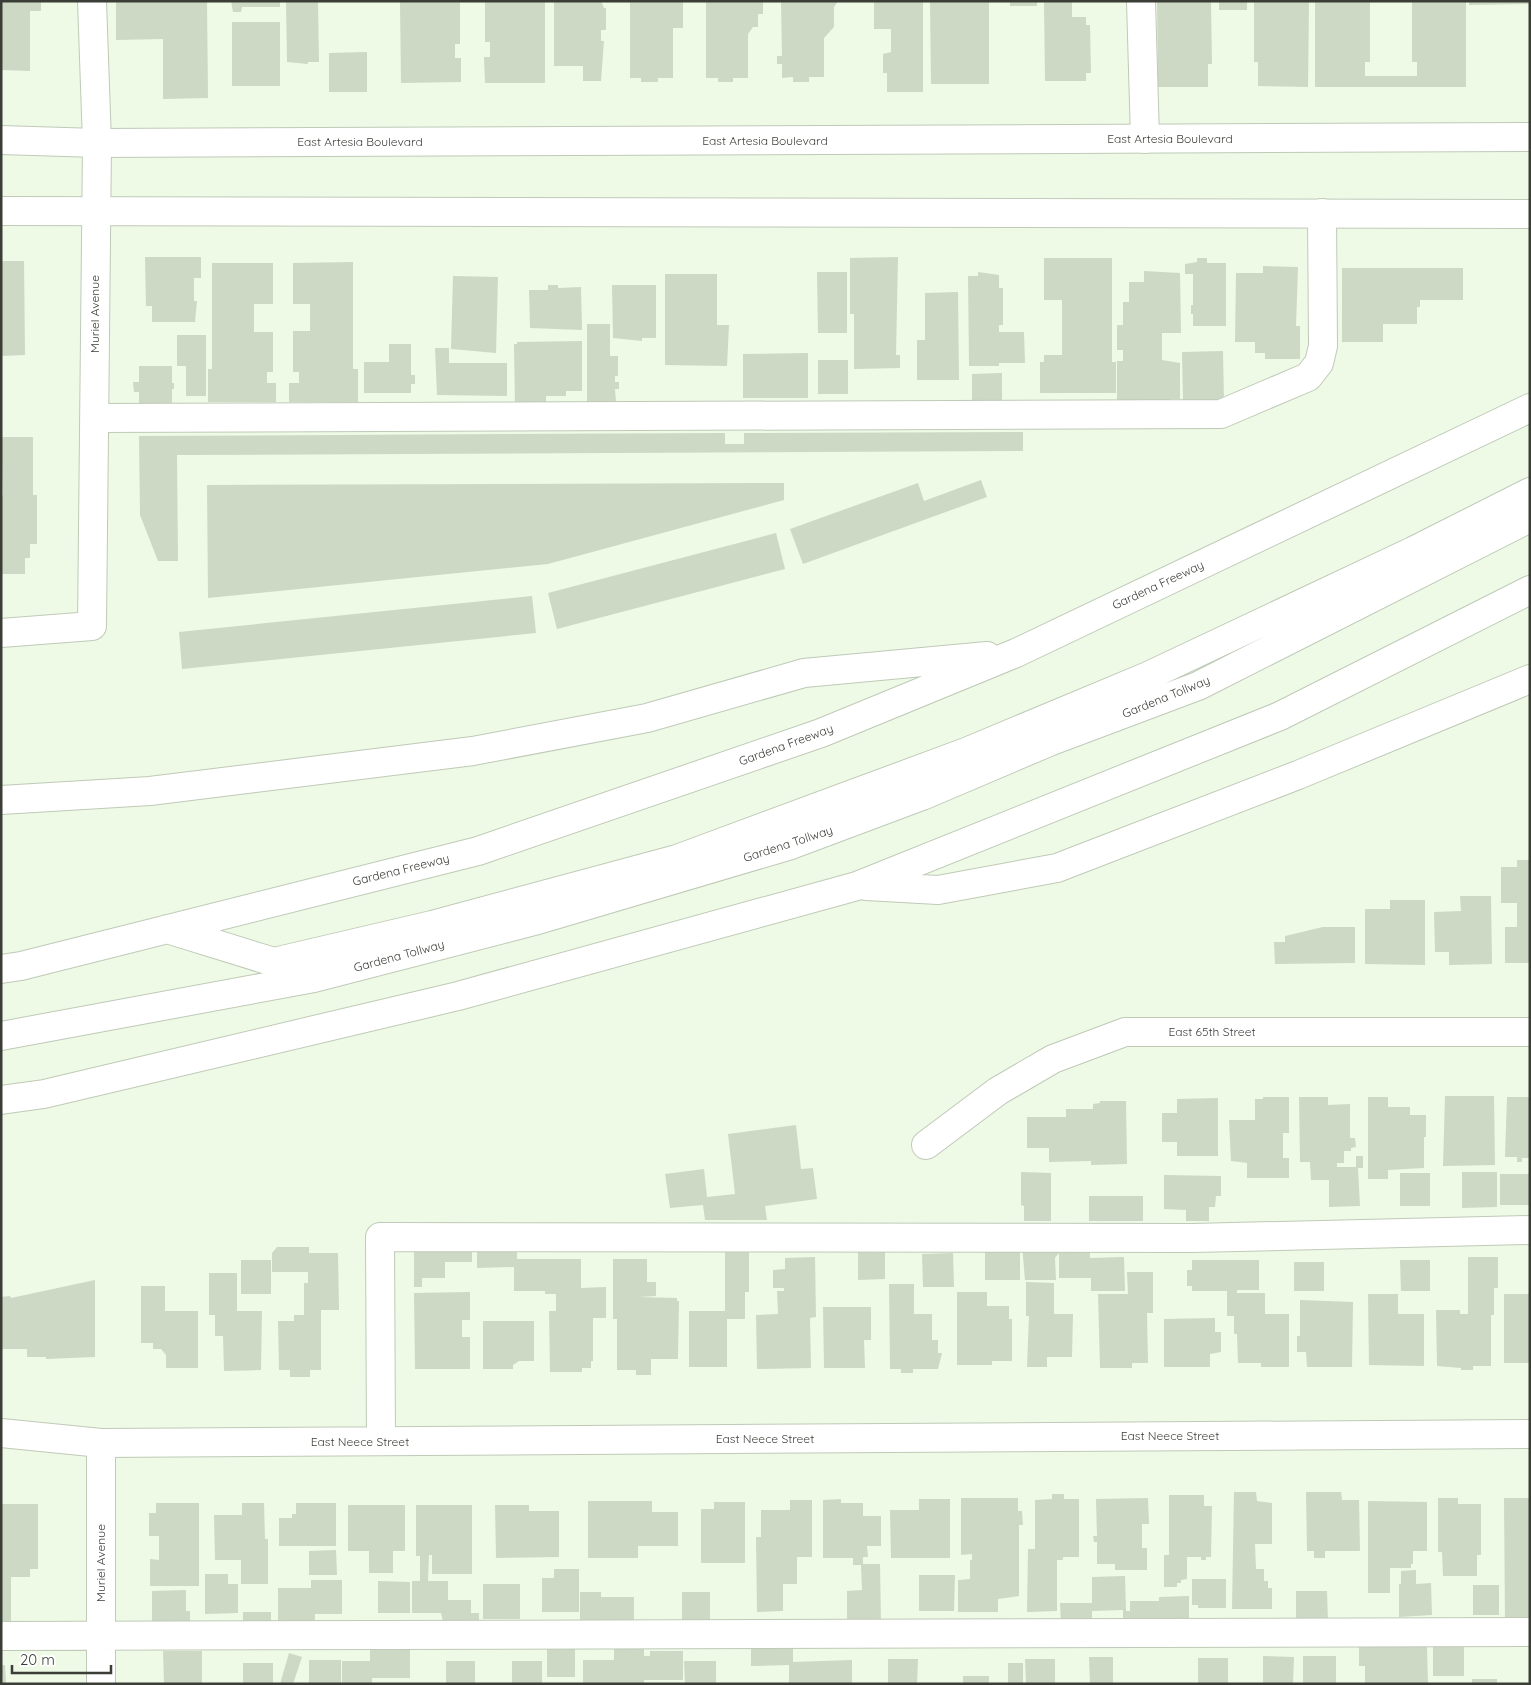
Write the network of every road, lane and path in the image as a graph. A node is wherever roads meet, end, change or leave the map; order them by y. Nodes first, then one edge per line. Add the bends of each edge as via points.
1 (92, 1) edge
2 (1141, 1) edge
3 (1530, 137) edge
4 (1145, 139) junction
5 (1, 140) edge
6 (97, 143) junction
7 (96, 210) junction
8 (1, 211) edge
9 (1322, 213) junction
10 (1530, 214) edge
11 (1530, 408) edge
12 (94, 418) junction
13 (1530, 492) edge
14 (1530, 518) edge
15 (1530, 590) edge
16 (1, 633) edge
17 (1016, 653) junction
18 (1530, 679) edge
19 (1, 800) edge
20 (857, 886) junction
21 (167, 929) junction
22 (1, 968) edge
23 (1530, 1032) edge
24 (1, 1036) edge
25 (1, 1100) edge
26 (926, 1145) dead end
27 (1530, 1230) edge
28 (1, 1433) edge
29 (1530, 1434) edge
30 (381, 1442) junction
31 (102, 1443) junction
32 (1530, 1632) edge
33 (1, 1636) edge
34 (102, 1636) junction
35 (102, 1684) edge

1 - 6 main road, Muriel Avenue
2 - 4 main road
3 - 4 main road, East Artesia Boulevard
4 - 6 main road, East Artesia Boulevard
5 - 6 main road, East Artesia Boulevard
6 - 7 main road, Muriel Avenue
7 - 8 main road
7 - 9 main road
7 - 12 main road, Muriel Avenue
9 - 10 main road
9 - 12 main road via 1323,346 1319,363 1308,377 1220,414
11 - 17 main road, Gardena Freeway
12 - 16 main road, Muriel Avenue via 92,626
13 - 21 main road, Gardena Tollway via 1413,552 1148,676 966,752 677,859 432,925 274,962
14 - 24 main road, Gardena Tollway via 1198,686 791,845 534,921 314,978
15 - 20 main road via 1280,716
17 - 19 main road via 804,673 647,718 473,751 150,791
17 - 21 main road, Gardena Freeway via 821,733 478,851
18 - 20 main road via 1298,775 1056,868 938,890
20 - 25 main road via 458,996 44,1094
21 - 22 main road, Gardena Freeway via 21,966
23 - 26 main road, East 65th Street via 1124,1032 1053,1059 998,1091
27 - 30 main road via 1193,1238 380,1237
28 - 31 main road, East Neece Street
29 - 30 main road, East Neece Street
30 - 31 main road, East Neece Street
31 - 34 main road, Muriel Avenue
32 - 34 main road
33 - 34 main road
34 - 35 main road, Muriel Avenue

